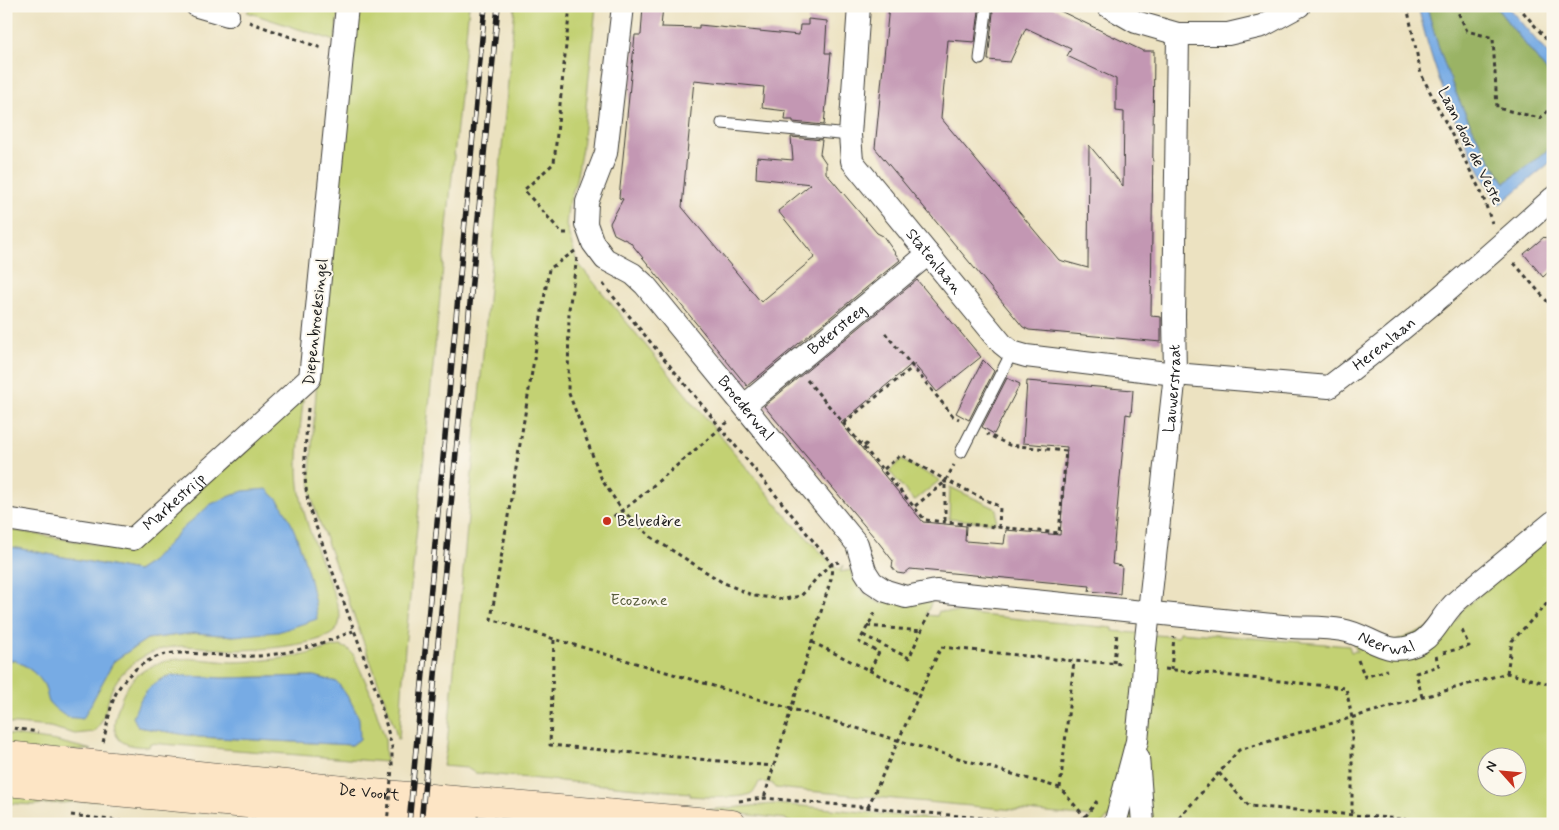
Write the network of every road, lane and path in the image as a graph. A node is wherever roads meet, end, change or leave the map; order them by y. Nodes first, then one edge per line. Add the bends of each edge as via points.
1 (197, 6) edge
2 (347, 6) edge
3 (570, 6) edge
4 (623, 6) edge
5 (859, 6) edge
6 (1299, 6) edge
7 (1407, 6) edge
8 (1455, 6) edge
9 (1518, 6) edge
10 (1117, 8) edge
11 (986, 12) dead end
12 (228, 15) joint
13 (1178, 34) junction
14 (1553, 47) edge
15 (342, 55) junction
16 (980, 59) dead end
17 (1553, 107) edge
18 (722, 123) dead end
19 (850, 135) junction
20 (1553, 198) edge
21 (570, 234) dead end
22 (1500, 246) junction
23 (928, 254) junction
24 (1553, 308) edge
25 (1012, 352) junction
26 (913, 367) dead end
27 (1175, 374) junction
28 (310, 378) junction
29 (745, 406) junction
30 (844, 423) dead end
31 (722, 428) dead end
32 (870, 441) dead end
33 (864, 446) dead end
34 (961, 452) dead end
35 (884, 469) dead end
36 (945, 482) junction
37 (915, 506) dead end
38 (622, 510) junction
39 (6, 519) edge
40 (607, 521) dead end
41 (945, 522) dead end
42 (1553, 522) edge
43 (1032, 524) dead end
44 (1000, 527) dead end
45 (1032, 530) dead end
46 (832, 564) dead end
47 (886, 591) junction
48 (936, 591) junction
49 (1553, 597) edge
50 (1150, 612) junction
51 (1118, 619) junction
52 (1175, 625) junction
53 (867, 626) junction
54 (353, 631) junction
55 (922, 631) junction
56 (863, 635) junction
57 (554, 639) junction
58 (812, 642) dead end
59 (1435, 656) dead end
60 (1074, 661) junction
61 (1114, 663) junction
62 (1145, 666) junction
63 (870, 670) junction
64 (1171, 670) junction
65 (1507, 673) junction
66 (1553, 685) edge
67 (919, 695) junction
68 (1422, 697) junction
69 (791, 709) junction
70 (1352, 718) junction
71 (898, 741) junction
72 (1137, 741) junction
73 (102, 747) dead end
74 (6, 755) edge
75 (773, 766) junction
76 (1219, 773) junction
77 (6, 782) edge
78 (1060, 788) junction
79 (868, 807) junction
80 (69, 814) dead end
81 (1352, 815) junction
82 (1085, 817) dead end
83 (142, 824) edge
84 (387, 824) edge
85 (466, 824) edge
86 (732, 824) edge
87 (1048, 824) edge
88 (1115, 824) edge
89 (1143, 824) edge
90 (1174, 824) edge
91 (1458, 824) edge

1 - 12 street
2 - 15 street, Diepenbroeksingel
3 - 21 path via 554,163 524,190 562,232
4 - 29 street, Broederwal via 606,153 587,202 586,224 604,259 633,274 645,285
5 - 19 street, Statenlaan
6 - 13 street via 1262,26 1228,34
7 - 22 path, Laan door de Veste via 1421,74 1482,194
8 - 17 path via 1467,32 1493,38 1497,108 1540,118
9 - 14 path
10 - 13 street via 1136,22
11 - 16 lane
12 - 15 path
13 - 27 street, Lauwerstraat
15 - 28 street, Diepenbroeksingel
18 - 19 lane
19 - 23 street, Statenlaan via 852,161
20 - 22 street, Herenlaan
22 - 24 path, Laan door de Veste
22 - 27 street, Herenlaan via 1329,387
23 - 25 street, Statenlaan
23 - 29 street, Botersteeg
25 - 27 street
25 - 34 lane
26 - 30 path
27 - 50 street, Lauwerstraat
28 - 39 street, Markestrijp via 133,539
28 - 54 path, Diepenbroeksingel via 304,477 306,494
29 - 47 street, Broederwal via 857,544 872,582
31 - 38 path
32 - 33 path
35 - 36 path via 901,455
36 - 37 path
36 - 41 path
36 - 44 path via 1000,507
38 - 40 path
38 - 46 path via 651,537 722,582 754,596 785,599 801,596
38 - 57 path via 602,480 568,390 568,309 577,250 549,269 491,618
42 - 52 street, Neerwal via 1465,594 1429,636 1406,648 1381,646 1343,630
43 - 45 path
47 - 48 street, Broederwal via 906,597
47 - 53 path
48 - 51 street, Broederwal
48 - 55 path
49 - 65 path via 1512,641
50 - 51 street, Broederwal
50 - 52 street, Neerwal
50 - 62 street, Lauwerstraat
51 - 61 path
52 - 64 path
53 - 55 path
53 - 56 path
54 - 73 path via 306,649 257,656 175,653 154,658 123,682 114,698
54 - 84 path, Diepenbroeksingel, bridge via 380,701 392,747
55 - 56 path via 908,658
56 - 63 path via 859,642 879,652
57 - 69 path
57 - 75 path via 550,745
58 - 63 path
59 - 68 path via 1439,666 1416,673
60 - 61 path
60 - 67 path via 942,647
60 - 78 path
61 - 62 path
62 - 64 path
62 - 72 street, Lauwerstraat
63 - 67 path
64 - 70 path via 1346,688
65 - 66 path
65 - 68 path
67 - 71 path
68 - 70 path
69 - 71 path
69 - 75 path
70 - 76 path via 1239,750
70 - 81 path
71 - 78 path
71 - 79 path
72 - 88 street, Lauwerstraat
72 - 89 street, Lauwerstraat
74 - 86 street, De Voort via 373,793
75 - 79 path via 764,798
76 - 81 path via 1249,806
76 - 90 path
77 - 85 street, De Voort
78 - 82 path
79 - 87 path
80 - 83 path
81 - 91 path

